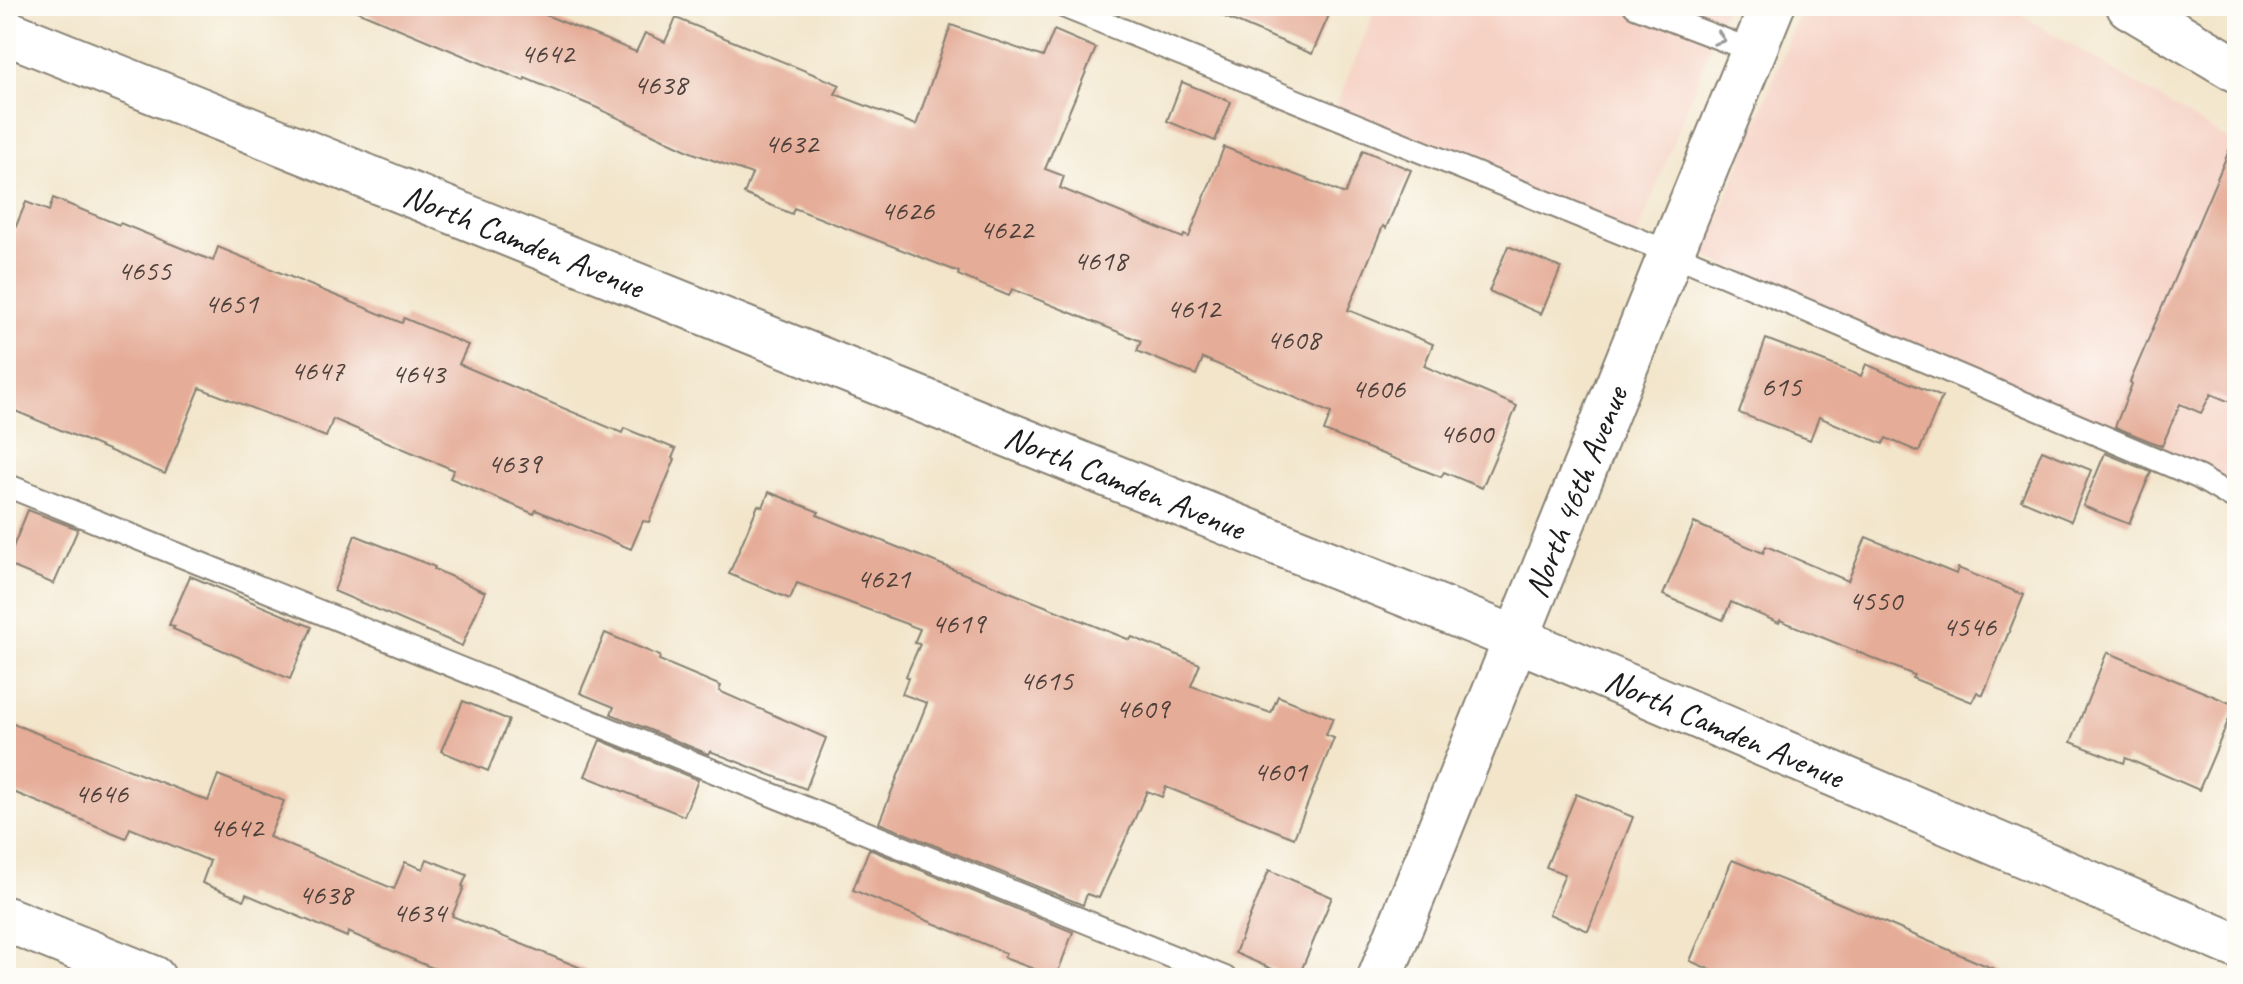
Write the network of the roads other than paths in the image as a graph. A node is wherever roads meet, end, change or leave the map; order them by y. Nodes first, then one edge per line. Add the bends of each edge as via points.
1 (1063, 6) edge
2 (1635, 6) edge
3 (1772, 6) edge
4 (2129, 6) edge
5 (13, 32) edge
6 (1753, 51) junction
7 (2237, 70) edge
8 (1671, 253) junction
9 (6, 485) edge
10 (2237, 500) edge
11 (1517, 639) junction
12 (6, 919) edge
13 (2237, 946) edge
14 (153, 978) edge
15 (1225, 978) edge
16 (1380, 978) edge

1 - 8 lane
2 -> 6 lane
3 - 6 street, North 46th Avenue
4 - 7 street
5 - 11 street, North Camden Avenue
6 - 8 street, North 46th Avenue
8 - 10 lane via 2198,477
8 - 11 street, North 46th Avenue
9 - 15 lane
11 - 13 street, North Camden Avenue
11 - 16 street, North 46th Avenue
12 - 14 street

